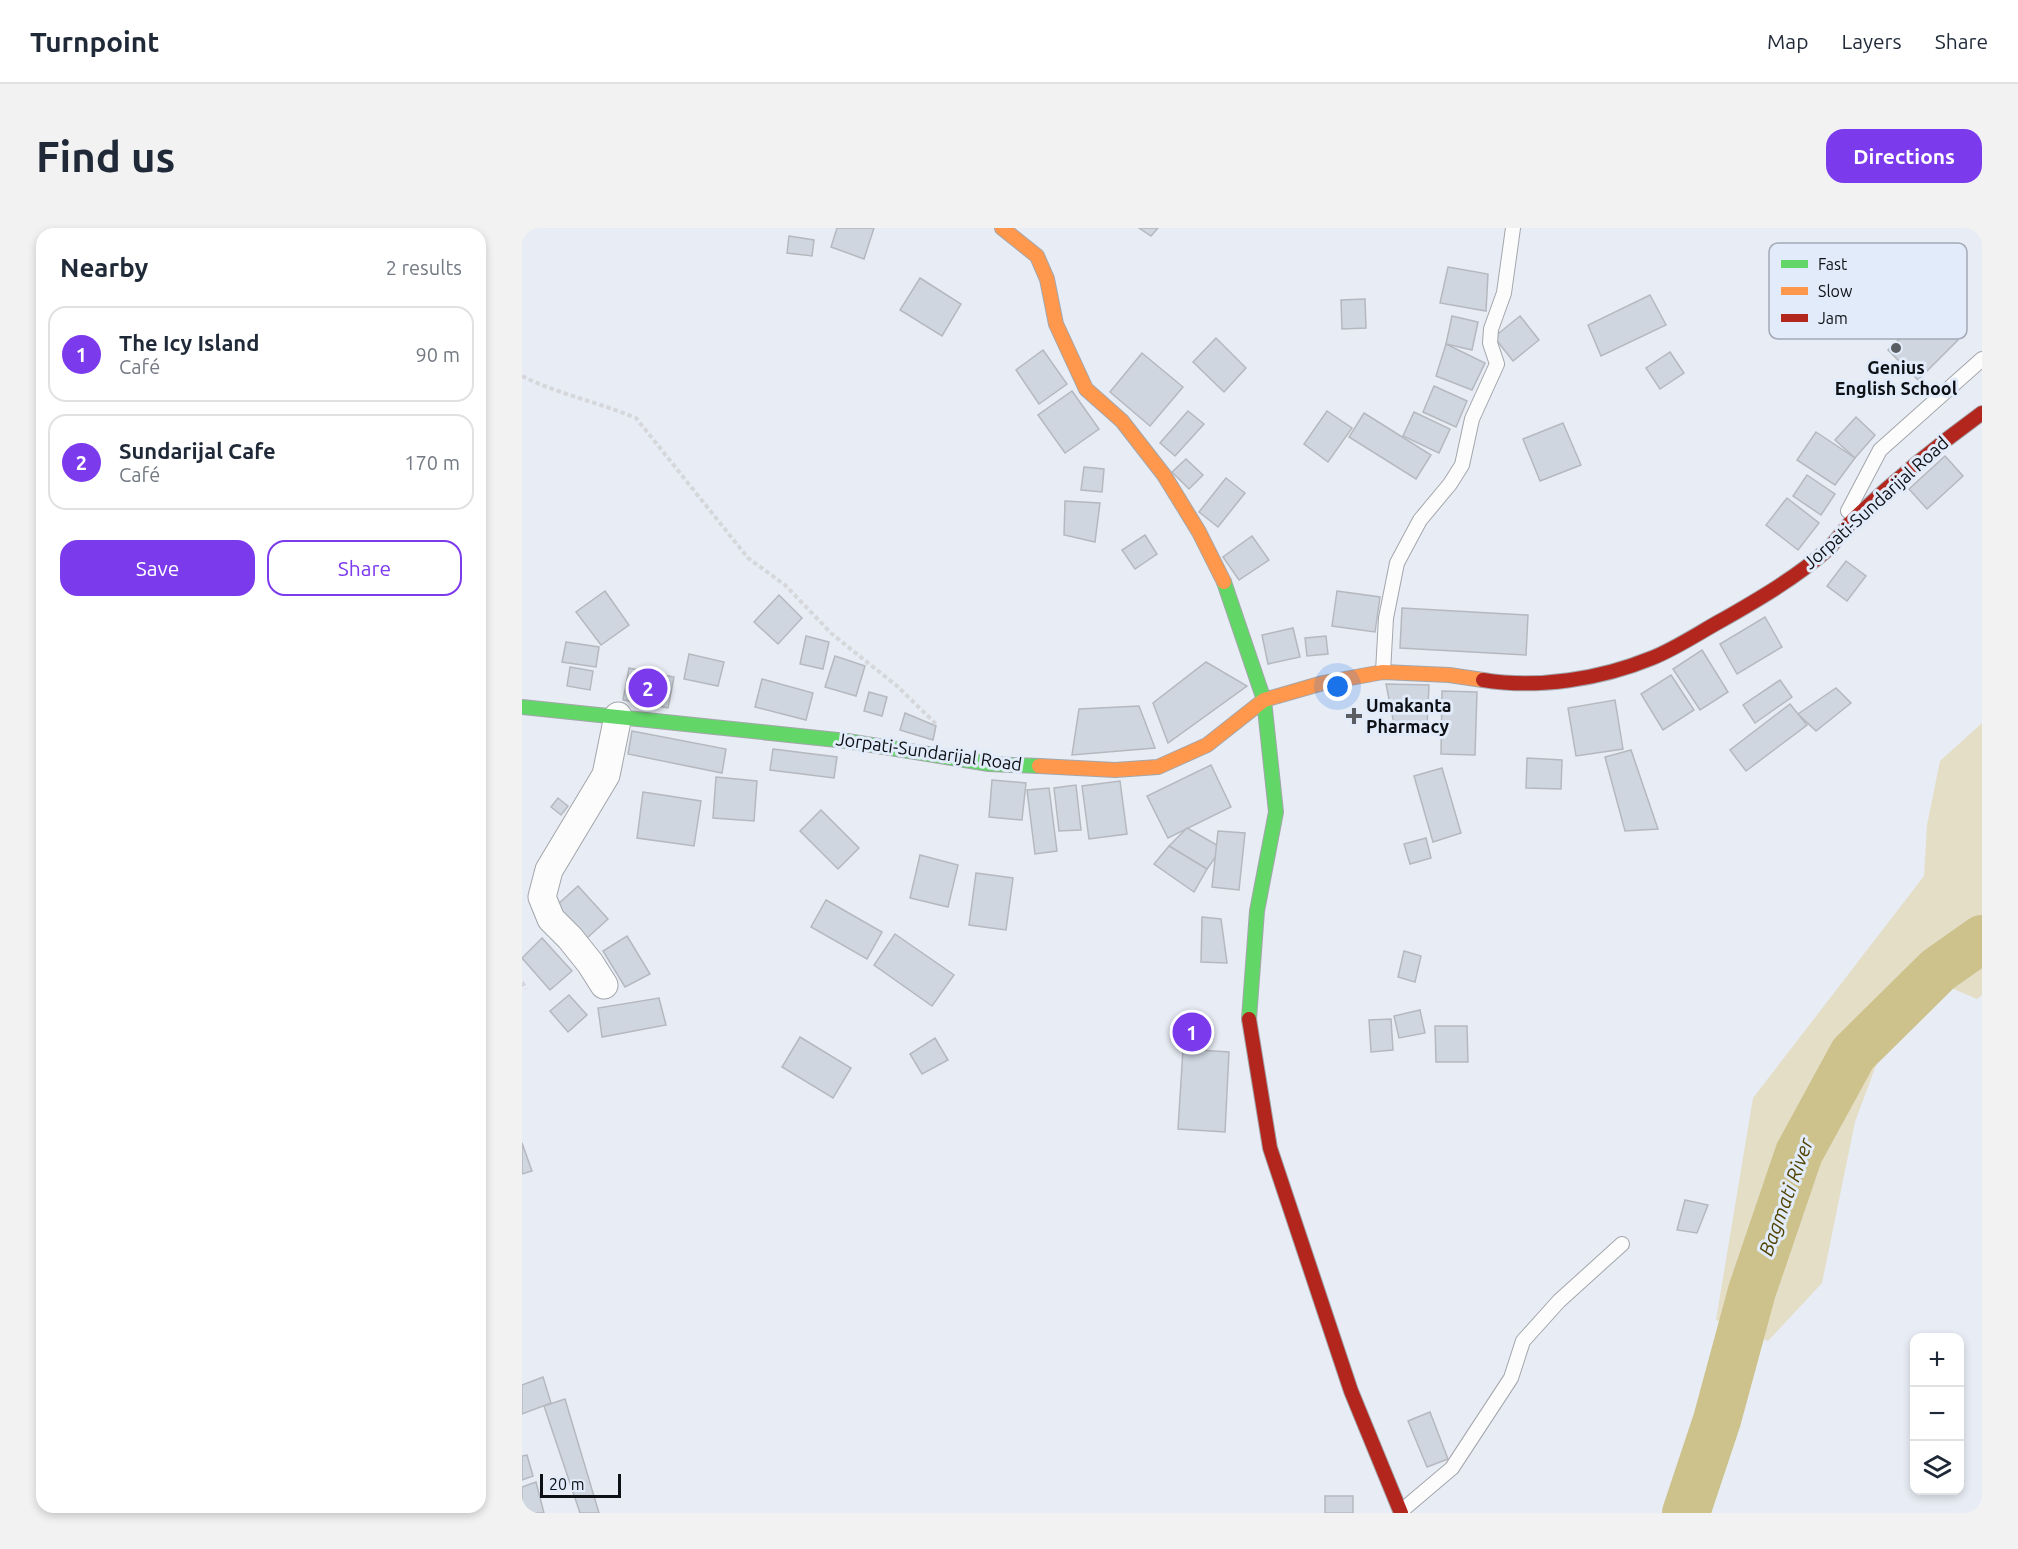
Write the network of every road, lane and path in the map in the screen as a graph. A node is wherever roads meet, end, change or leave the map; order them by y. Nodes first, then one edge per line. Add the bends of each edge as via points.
1 (1002, 228) edge
2 (1513, 228) edge
3 (1982, 359) edge
4 (522, 375) edge
5 (1982, 412) edge
6 (1827, 550) junction
7 (1383, 672) junction
8 (1264, 700) junction
9 (522, 707) edge
10 (618, 716) junction
11 (959, 759) junction
12 (522, 982) edge
13 (604, 985) dead end
14 (526, 989) dead end
15 (1622, 1244) dead end
16 (1401, 1513) edge

1 - 8 main road via 1037,256 1047,279 1056,324 1086,389 1122,421 1164,475 1199,532 1227,587
2 - 7 lane via 1504,292 1491,329 1490,343 1497,364 1472,419 1462,465 1420,520 1397,563 1386,618
3 - 6 lane via 1880,450
4 - 11 path via 544,387 636,418 748,558 785,585 832,634 897,686 949,735
5 - 6 main road, Jorpati-Sundarijal Road via 1855,518
6 - 7 main road, Jorpati-Sundarijal Road via 1750,604 1653,658 1606,673 1552,682 1501,683 1449,675
7 - 8 main road, Jorpati-Sundarijal Road via 1323,683
8 - 11 main road, Jorpati-Sundarijal Road via 1206,745 1158,767 1074,769
8 - 16 main road via 1276,812 1257,911 1248,1015 1266,1126 1351,1391
9 - 10 main road, Jorpati-Sundarijal Road
10 - 11 main road, Jorpati-Sundarijal Road via 847,741
10 - 13 street via 606,775 549,870 542,897 551,919 584,955
12 - 14 path
15 - 16 lane via 1559,1301 1523,1341 1512,1378 1452,1468

